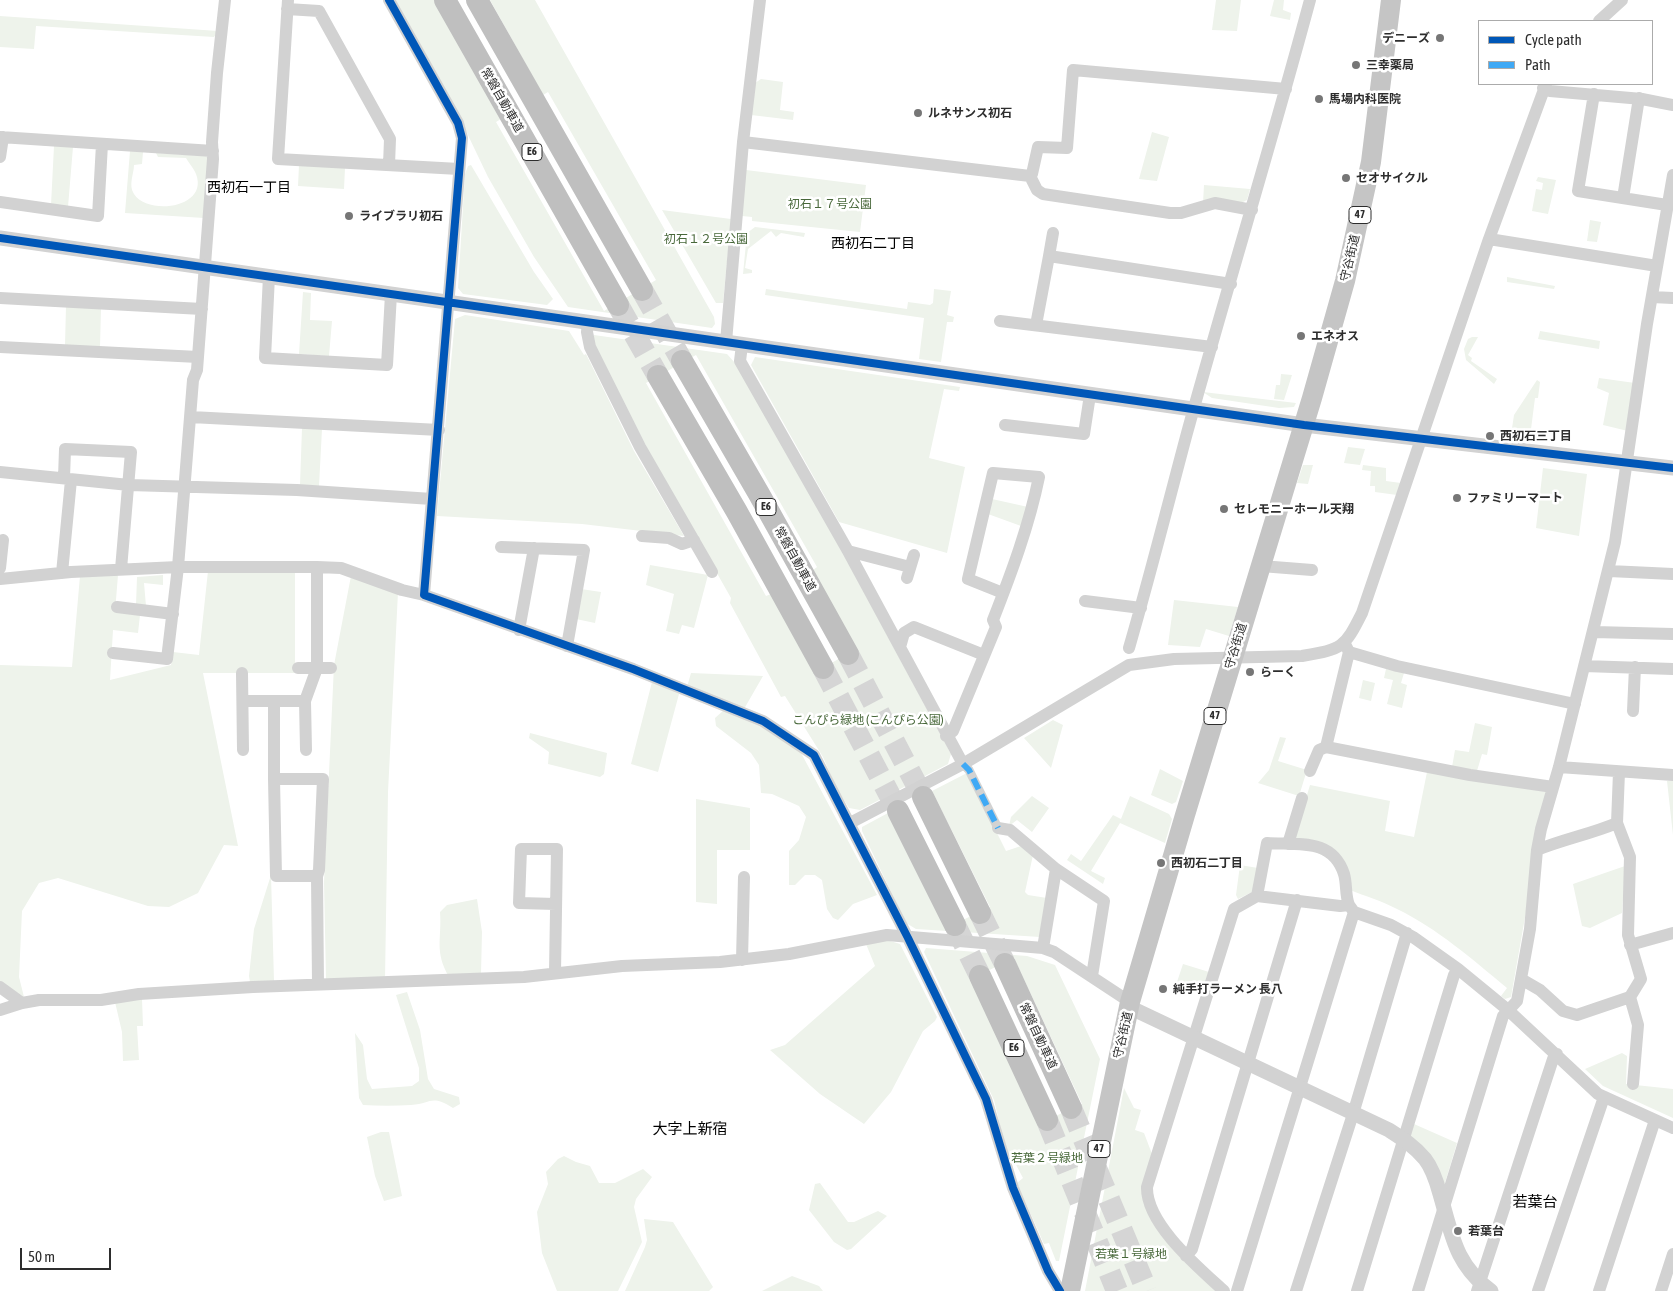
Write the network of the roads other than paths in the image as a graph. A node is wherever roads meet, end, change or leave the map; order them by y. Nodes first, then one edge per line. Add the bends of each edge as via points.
1 (225, 0) edge
2 (390, 0) edge
3 (445, 0) edge
4 (477, 0) edge
5 (760, 0) edge
6 (1310, 0) edge
7 (1391, 0) edge
8 (1622, 0) edge
9 (287, 4) edge
10 (1600, 20) edge
11 (1544, 86) edge
12 (1286, 89) junction
13 (1594, 94) junction
14 (1639, 98) junction
15 (1673, 105) edge
16 (1, 137) edge
17 (743, 142) junction
18 (102, 144) junction
19 (213, 151) junction
20 (0, 156) edge
21 (389, 165) junction
22 (459, 169) junction
23 (1673, 175) edge
24 (1030, 176) junction
25 (1670, 197) edge
26 (1624, 198) junction
27 (0, 202) edge
28 (1252, 210) junction
29 (1053, 233) dead end
30 (0, 238) edge
31 (1489, 239) junction
32 (1049, 256) junction
33 (205, 266) junction
34 (1657, 266) junction
35 (269, 276) junction
36 (1231, 284) junction
37 (642, 290) tunnel mouth
38 (390, 294) junction
39 (1652, 297) junction
40 (0, 298) edge
41 (1673, 298) edge
42 (450, 302) junction
43 (618, 305) tunnel mouth
44 (202, 309) junction
45 (1000, 321) dead end
46 (588, 322) junction
47 (1036, 325) junction
48 (726, 342) junction
49 (742, 344) junction
50 (0, 347) edge
51 (1212, 348) junction
52 (198, 357) junction
53 (682, 361) tunnel mouth
54 (658, 376) tunnel mouth
55 (1090, 395) junction
56 (1194, 409) junction
57 (191, 416) junction
58 (1005, 425) dead end
59 (1304, 425) junction
60 (439, 430) junction
61 (1422, 440) junction
62 (1626, 463) junction
63 (1673, 468) edge
64 (0, 472) edge
65 (67, 479) junction
66 (130, 486) junction
67 (184, 486) junction
68 (432, 499) junction
69 (642, 536) dead end
70 (3, 540) dead end
71 (694, 540) junction
72 (501, 547) dead end
73 (534, 548) junction
74 (848, 551) junction
75 (1261, 566) junction
76 (178, 567) junction
77 (317, 567) junction
78 (910, 567) dead end
79 (0, 568) edge
80 (121, 569) junction
81 (1312, 570) dead end
82 (1608, 571) junction
83 (712, 572) dead end
84 (62, 573) junction
85 (1673, 574) edge
86 (0, 579) edge
87 (1003, 593) junction
88 (424, 595) junction
89 (1085, 601) dead end
90 (117, 607) dead end
91 (1141, 608) junction
92 (173, 614) junction
93 (519, 630) junction
94 (1594, 632) junction
95 (1673, 634) edge
96 (567, 646) junction
97 (900, 647) junction
98 (1130, 648) dead end
99 (1347, 648) junction
100 (113, 653) dead end
101 (848, 654) tunnel mouth
102 (984, 656) junction
103 (1234, 656) junction
104 (1584, 666) junction
105 (1635, 667) junction
106 (298, 668) dead end
107 (317, 668) junction
108 (331, 668) dead end
109 (823, 668) tunnel mouth
110 (1673, 669) edge
111 (242, 673) dead end
112 (243, 701) junction
113 (274, 701) junction
114 (305, 701) junction
115 (1575, 704) junction
116 (1632, 711) dead end
117 (946, 736) junction
118 (1326, 747) junction
119 (243, 750) dead end
120 (306, 750) dead end
121 (963, 764) junction
122 (1559, 767) junction
123 (1310, 771) dead end
124 (1619, 772) junction
125 (1673, 774) edge
126 (274, 779) junction
127 (1553, 787) junction
128 (923, 798) tunnel mouth
129 (1302, 798) dead end
130 (898, 811) tunnel mouth
131 (850, 822) junction
132 (1617, 823) junction
133 (998, 828) joint
134 (1288, 844) junction
135 (1537, 850) junction
136 (1056, 869) junction
137 (317, 876) junction
138 (744, 877) dead end
139 (1257, 896) junction
140 (1297, 900) junction
141 (556, 904) junction
142 (1352, 908) junction
143 (980, 913) tunnel mouth
144 (955, 924) tunnel mouth
145 (1407, 933) junction
146 (1673, 933) edge
147 (908, 938) junction
148 (1630, 945) junction
149 (1043, 948) junction
150 (742, 960) junction
151 (1005, 964) tunnel mouth
152 (1458, 969) junction
153 (555, 974) junction
154 (980, 976) tunnel mouth
155 (1092, 976) junction
156 (1521, 979) junction
157 (318, 984) junction
158 (0, 986) edge
159 (1630, 997) junction
160 (22, 1003) junction
161 (1130, 1004) junction
162 (0, 1010) edge
163 (1508, 1010) junction
164 (1195, 1038) junction
165 (1557, 1054) junction
166 (1248, 1063) junction
167 (1633, 1084) dead end
168 (1300, 1089) junction
169 (1604, 1097) junction
170 (1071, 1108) tunnel mouth
171 (1353, 1114) junction
172 (1047, 1120) tunnel mouth
173 (1655, 1120) junction
174 (1673, 1128) edge
175 (1404, 1139) junction
176 (1444, 1208) junction
177 (1673, 1254) edge
178 (1186, 1256) junction
179 (1483, 1288) edge
180 (1060, 1291) edge
181 (1070, 1291) edge
182 (1224, 1291) edge
183 (1237, 1291) edge
184 (1296, 1291) edge
185 (1357, 1291) edge
186 (1418, 1291) edge
187 (1538, 1291) edge
188 (1599, 1291) edge
189 (1661, 1291) edge

1 - 19 street via 223,31 219,39
2 - 22 street via 461,130
3 - 43 highway, 常磐自動車道 / E6
4 - 37 highway, E6
5 - 17 street
6 - 12 street
7 - 59 main road, 守谷街道 / 47 via 1371,162 1345,281
8 - 10 street
9 - 21 street via 319,11 390,139
9 - 21 street via 278,159
11 - 13 street via 1550,91
11 - 31 street
12 - 24 street via 1073,70 1067,148 1038,147
12 - 28 street
13 - 14 street
13 - 26 street via 1578,191
14 - 15 street
14 - 26 street
16 - 18 street
16 - 20 street
17 - 24 street
17 - 48 street
18 - 19 street
18 - 27 street via 98,216
19 - 33 street
21 - 22 street
22 - 42 street
23 - 25 street
24 - 28 street via 1037,190 1043,194 1170,213 1214,203
25 - 26 street
25 - 34 street
28 - 36 street
29 - 32 street
30 - 33 street
31 - 34 street
31 - 61 street
32 - 36 street
32 - 47 street
33 - 35 street
33 - 44 street
34 - 39 street
35 - 38 street
35 - 38 street via 265,358 387,365
36 - 51 street
38 - 42 street
39 - 41 street
39 - 62 street
40 - 44 street
42 - 46 street
42 - 60 street
44 - 52 street
45 - 47 street
46 - 48 street
46 - 71 street via 590,347 640,447
47 - 51 street
48 - 49 street
49 - 55 street
49 - 74 street via 740,361
50 - 52 street
51 - 56 street
52 - 57 street
53 - 101 highway, 常磐自動車道 / E6
54 - 109 highway, E6
55 - 56 street
55 - 58 street via 1084,434
56 - 59 street
56 - 91 street
57 - 60 street
57 - 67 street
59 - 61 street
59 - 75 main road, 守谷街道 / 47
60 - 68 street
61 - 62 street
61 - 99 street
62 - 63 street
62 - 82 street
64 - 65 street
65 - 66 street
65 - 66 street via 65,449 131,452
65 - 84 street
66 - 67 street
66 - 80 street
67 - 68 street
67 - 76 street
68 - 88 street
69 - 71 street via 669,538 682,544
70 - 79 street
71 - 83 street
72 - 73 street
73 - 93 street
73 - 96 street via 584,550
74 - 78 street
74 - 97 street
75 - 81 street
75 - 103 main road, 守谷街道 / 47
76 - 77 street
76 - 80 street
76 - 92 street
77 - 88 street via 341,568
77 - 107 street
80 - 84 street
82 - 85 street
82 - 94 street
84 - 86 street
87 - 87 street via 1033,506 1039,478 993,473 968,578
87 - 102 street via 993,620 996,627
88 - 93 street
89 - 91 street
90 - 92 street
91 - 98 street
92 - 100 street via 167,659
93 - 96 street
94 - 95 street
94 - 104 street
96 - 131 street via 763,721 814,755
97 - 102 street via 904,633 914,627
97 - 117 street
99 - 103 street via 1302,656
99 - 115 street via 1397,666
99 - 118 street
102 - 117 street via 953,732
103 - 121 street via 1164,659 1129,665
103 - 161 main road, 守谷街道 / 47
104 - 105 street
104 - 115 street
105 - 110 street
105 - 116 street
106 - 107 street
107 - 108 street
107 - 114 street
111 - 112 street
112 - 113 street
112 - 119 street
113 - 114 street
113 - 126 street
114 - 120 street
115 - 122 street
117 - 121 street
118 - 123 street via 1319,750
118 - 127 street via 1470,775
121 - 131 street
121 - 133 street
122 - 124 street
122 - 127 street
124 - 125 street
124 - 132 street
126 - 137 street via 276,876
126 - 137 street via 323,779
127 - 135 street
128 - 143 highway
129 - 134 street
130 - 144 highway
131 - 147 street
132 - 135 street
132 - 148 street via 1630,856
133 - 136 street via 1010,830
134 - 139 street via 1267,843
134 - 142 street via 1320,847 1332,853 1344,875
135 - 156 street via 1530,929
136 - 149 street
136 - 155 street via 1104,901
137 - 157 street
138 - 150 street
139 - 140 street
139 - 164 street via 1234,908
140 - 142 street
140 - 166 street
141 - 141 street via 557,849 521,849 519,902
141 - 153 street
142 - 145 street
142 - 168 street
145 - 152 street
145 - 171 street
146 - 148 street
147 - 149 street
147 - 150 street via 887,935
147 - 180 street via 986,1099 1013,1188 1048,1271
148 - 159 street via 1641,979
149 - 155 street
150 - 153 street via 622,966
151 - 170 highway, 常磐自動車道 / E6
152 - 163 street
152 - 175 street
153 - 157 street
154 - 172 highway, E6
155 - 161 street
156 - 159 street via 1540,990 1563,1011 1577,1015
156 - 163 street via 1517,1001
157 - 160 street
158 - 160 street
159 - 167 street via 1638,1025
160 - 162 street
161 - 164 street
161 - 181 main road, 守谷街道 / 47
163 - 165 street
163 - 176 street
164 - 166 street
164 - 178 street via 1147,1195 1163,1226
165 - 169 street
165 - 179 street via 1553,1058
166 - 168 street
166 - 178 street via 1192,1249
168 - 171 street
168 - 183 street
169 - 173 street
169 - 187 street
171 - 175 street
171 - 184 street
173 - 174 street
173 - 188 street
175 - 176 street via 1426,1161
175 - 185 street
176 - 179 street via 1456,1249 1464,1265
176 - 186 street
177 - 189 street
178 - 182 street

